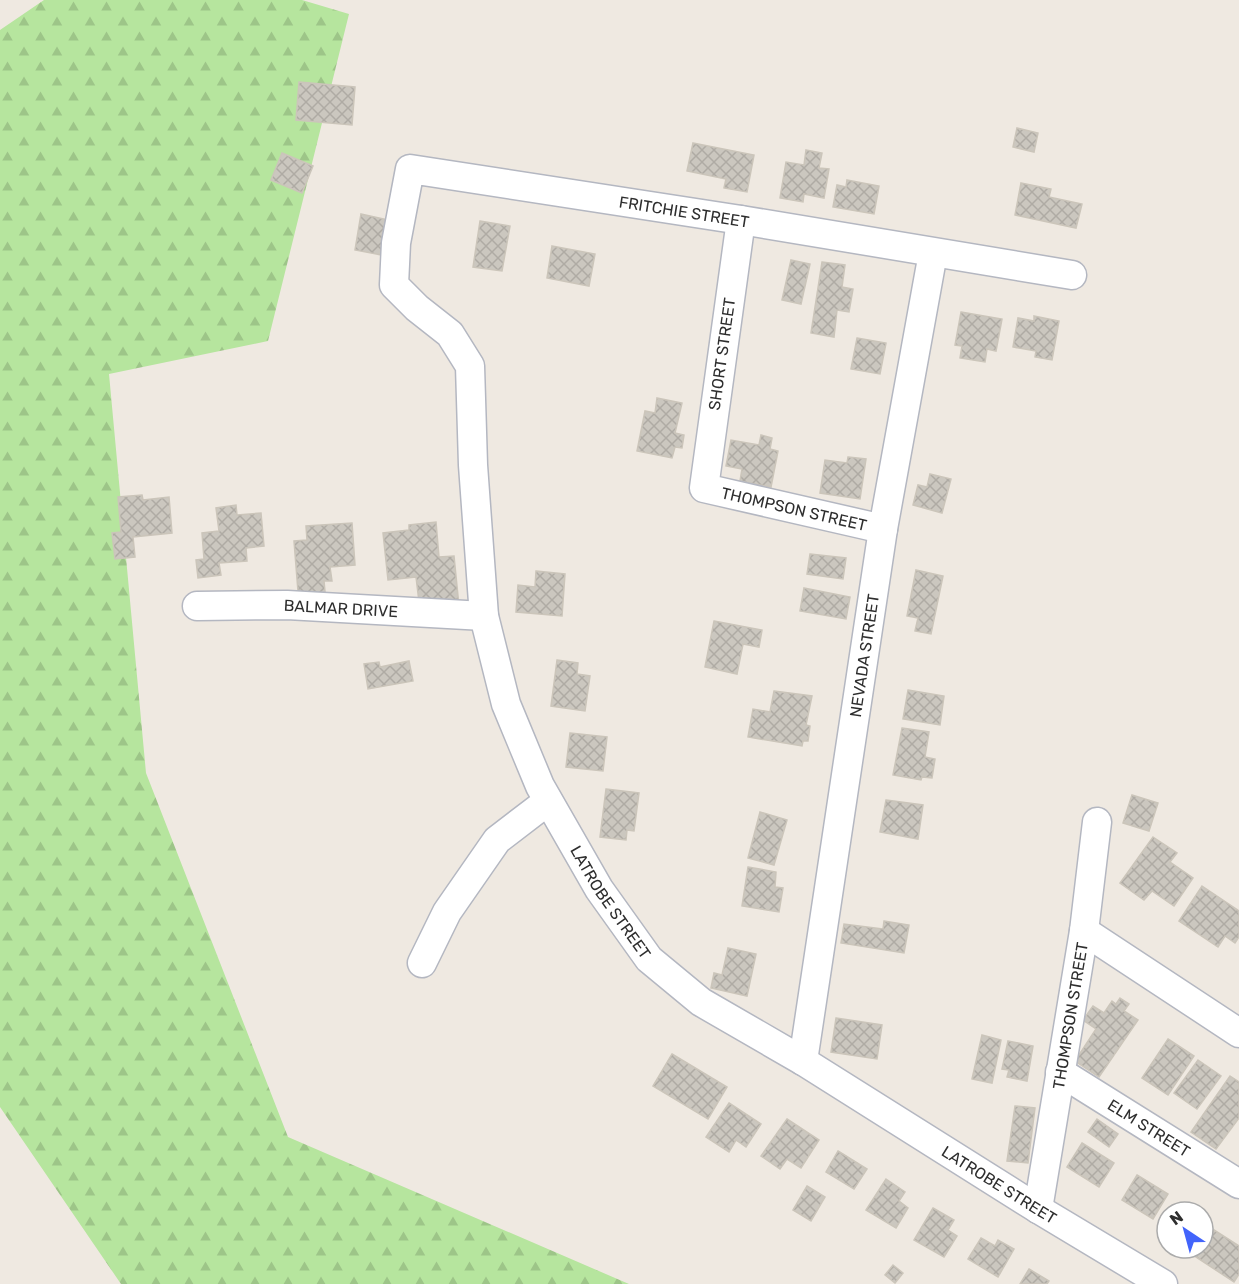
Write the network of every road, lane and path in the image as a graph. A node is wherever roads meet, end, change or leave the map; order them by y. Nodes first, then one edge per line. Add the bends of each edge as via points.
1 (741, 220) junction
2 (933, 253) junction
3 (1071, 275) dead end
4 (394, 285) joint
5 (704, 488) joint
6 (883, 529) junction
7 (197, 606) dead end
8 (484, 616) junction
9 (548, 801) junction
10 (1097, 822) dead end
11 (1084, 931) junction
12 (423, 963) dead end
13 (1239, 1033) edge
14 (803, 1061) junction
15 (1060, 1071) junction
16 (1239, 1184) edge
17 (1038, 1209) junction
18 (1163, 1284) edge

1 - 2 street, FRITCHIE STREET
1 - 4 street, FRITCHIE STREET via 410,169 396,243
1 - 5 street, SHORT STREET
2 - 3 street, FRITCHIE STREET
2 - 6 street, NEVADA STREET
4 - 8 street, LATROBE STREET via 450,334 470,366
5 - 6 street, THOMPSON STREET
6 - 14 street, NEVADA STREET
7 - 8 street, BALMAR DRIVE via 287,605
8 - 9 street, LATROBE STREET via 506,704
9 - 12 street via 497,840 447,912
9 - 14 street, LATROBE STREET via 599,890 649,959 701,1002
10 - 11 street, THOMPSON STREET
11 - 13 street
11 - 15 street, THOMPSON STREET
14 - 17 street, LATROBE STREET
15 - 16 street, ELM STREET
15 - 17 street, THOMPSON STREET
17 - 18 street, LATROBE STREET

